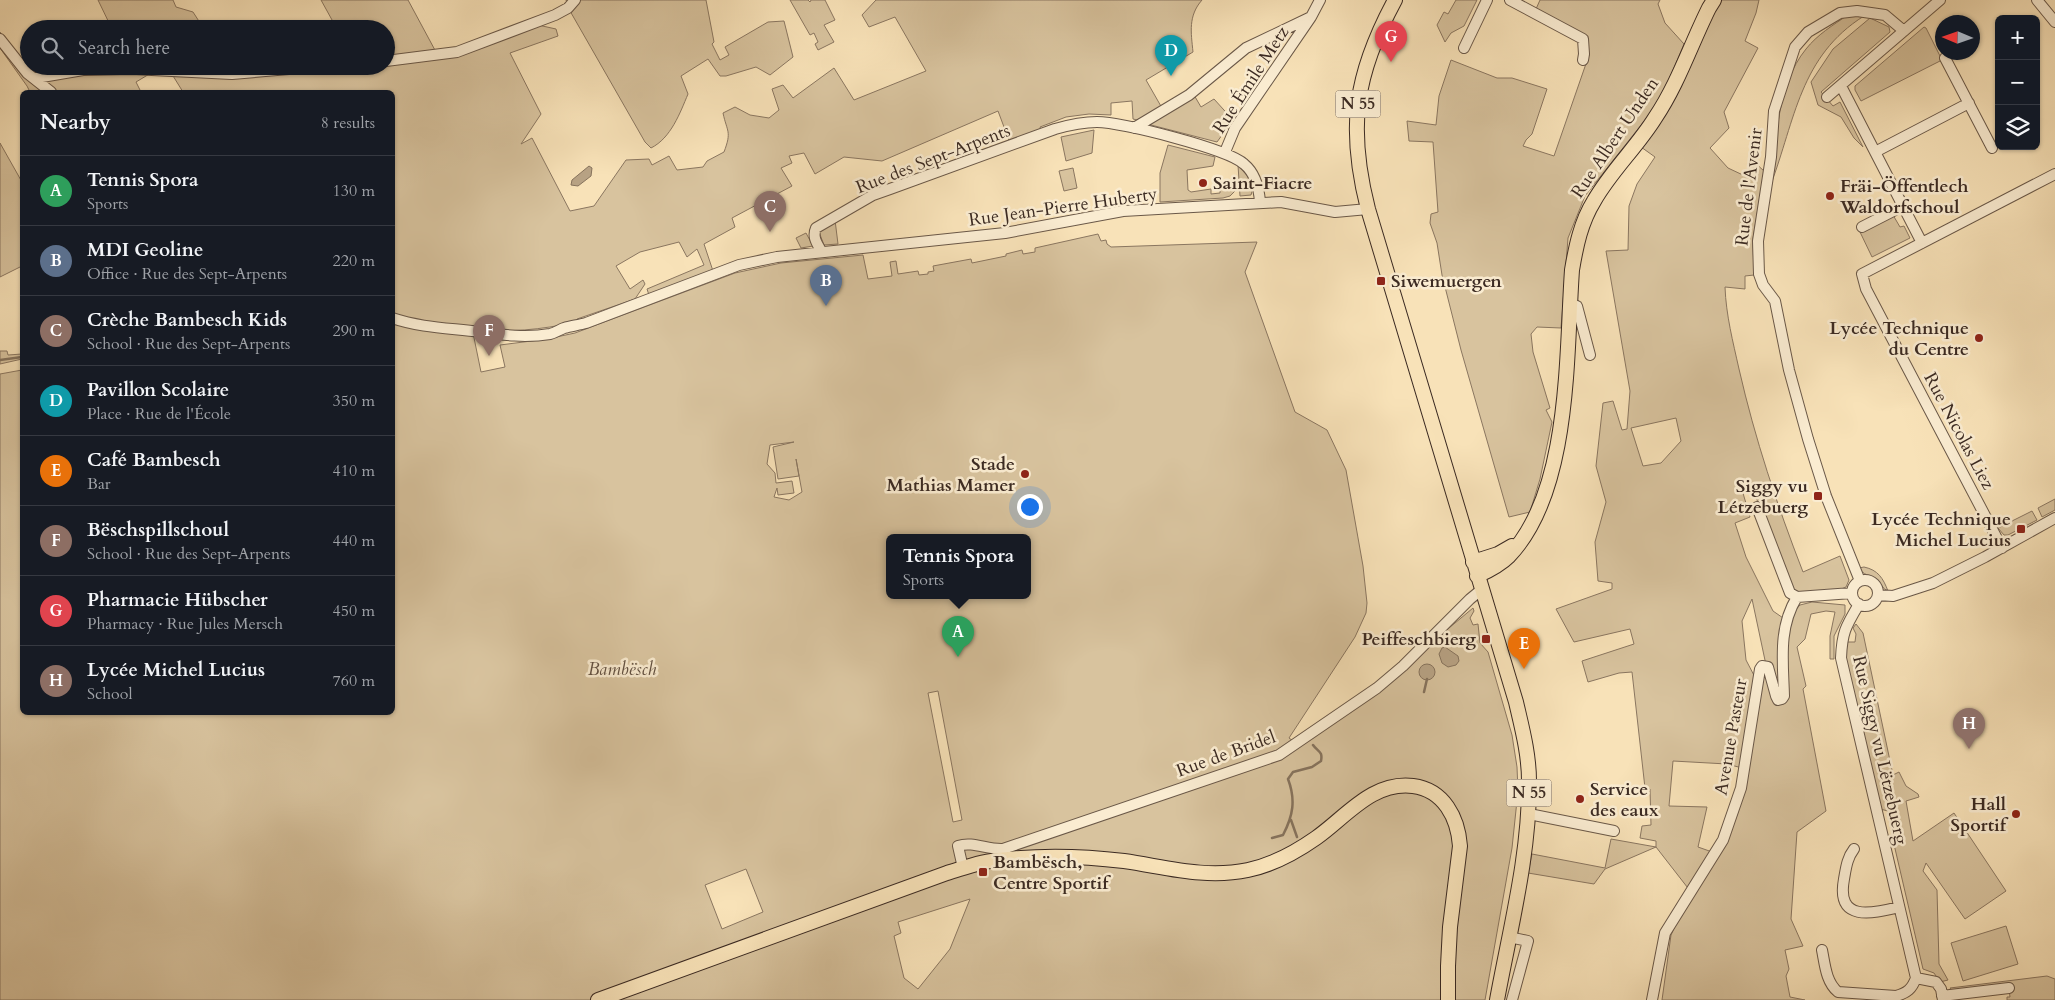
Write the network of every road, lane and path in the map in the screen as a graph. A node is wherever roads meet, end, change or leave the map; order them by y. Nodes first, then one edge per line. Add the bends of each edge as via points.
1 (575, 0) edge
2 (1320, 0) edge
3 (1395, 0) edge
4 (1487, 0) edge
5 (1510, 0) edge
6 (1714, 0) edge
7 (1940, 0) edge
8 (2037, 0) edge
9 (1311, 16) junction
10 (2055, 22) edge
11 (1904, 31) junction
12 (0, 39) edge
13 (1464, 48) dead end
14 (395, 59) edge
15 (1582, 60) dead end
16 (1946, 60) edge
17 (20, 65) edge
18 (32, 75) edge
19 (54, 75) edge
20 (36, 78) junction
21 (1841, 86) junction
22 (49, 90) edge
23 (1827, 97) dead end
24 (1968, 103) junction
25 (1134, 128) junction
26 (1992, 148) dead end
27 (1225, 152) junction
28 (1875, 152) junction
29 (2055, 174) edge
30 (1260, 202) junction
31 (1903, 206) junction
32 (1368, 209) junction
33 (1862, 227) dead end
34 (1922, 243) junction
35 (821, 252) junction
36 (1570, 304) junction
37 (395, 319) edge
38 (1590, 355) dead end
39 (1757, 507) dead end
40 (2055, 518) edge
41 (2002, 548) junction
42 (1475, 569) junction
43 (1860, 581) junction
44 (1481, 590) junction
45 (1852, 594) junction
46 (1878, 596) junction
47 (1797, 597) junction
48 (1859, 604) junction
49 (1529, 814) junction
50 (1614, 832) dead end
51 (1854, 849) dead end
52 (963, 868) junction
53 (1899, 907) junction
54 (1509, 937) junction
55 (1822, 950) dead end
56 (1916, 978) junction
57 (2009, 988) dead end
58 (1942, 998) edge
59 (598, 1000) edge
60 (1448, 1000) edge
61 (1497, 1000) edge
62 (1512, 1000) edge
63 (1652, 1000) edge

1 - 14 street via 555,15 457,52
2 - 9 street, Rue Émile Metz
3 - 32 main road, N 55 via 1366,65 1358,104 1358,165
4 - 13 street
5 - 15 street via 1583,39
6 - 36 main road, Rue Albert Unden via 1656,118 1605,183 1586,215 1576,247
7 - 11 street
8 - 10 street
9 - 25 street via 1246,48 1189,95
9 - 27 street, Rue Émile Metz via 1235,128
11 - 21 street
11 - 43 street, Rue de l'Avenir via 1886,15 1857,11 1840,13 1808,32 1795,47 1774,111 1758,241 1759,274 1775,301 1808,439 1826,496
12 - 17 street
16 - 24 street
18 - 20 street
19 - 20 street
20 - 22 street
21 - 23 street
21 - 28 street
24 - 26 street
24 - 28 street
25 - 27 street, Rue des Sept-Arpents
25 - 35 street, Rue des Sept-Arpents via 1097,122 1076,123 890,189 816,228 815,240
27 - 30 street, Rue des Sept-Arpents via 1245,164 1254,177
28 - 31 street
29 - 34 street
30 - 32 street, Rue Jean-Pierre Huberty via 1281,202 1335,212
30 - 35 street, Rue Jean-Pierre Huberty via 1123,211 1005,234
31 - 33 street
31 - 34 street
32 - 42 main road, N 55
34 - 41 street, Rue Nicolas Liez via 1862,274 1866,289
35 - 37 street via 777,256 739,265 550,334 499,336
36 - 38 street via 1577,306
36 - 42 main road, Rue Albert Unden via 1562,418 1555,460 1537,514 1519,542
39 - 47 street via 1790,593
40 - 41 street
41 - 46 street via 1933,583 1893,596
42 - 44 main road, N 55
43 - 45 street
43 - 46 street via 1872,582
44 - 49 main road, N 55 via 1523,732 1529,779
44 - 52 street, Rue de Bridel via 1377,688 1279,755 1003,848 992,850 966,843 958,846
45 - 47 street
45 - 48 street
46 - 48 street via 1868,605
47 - 63 street, Avenue Pasteur via 1786,620 1783,637 1784,696 1778,700 1768,667 1762,666 1742,788 1723,840 1665,933
48 - 53 street, Rue Siggy vu Lëtzebuerg via 1845,626 1841,658
49 - 50 street
49 - 54 main road, N 55
51 - 53 street via 1848,856 1843,901 1864,914
52 - 59 main road
52 - 60 main road via 998,860 1068,858 1125,861 1191,873 1222,874 1249,870 1277,860 1317,838 1380,789 1414,786 1443,800 1454,815 1459,830
53 - 56 street, Rue Siggy vu Lëtzebuerg
54 - 61 main road, N 55
54 - 62 street via 1528,941
55 - 56 street via 1829,980 1838,992 1896,996 1912,988
56 - 58 street via 1936,982
57 - 58 street

